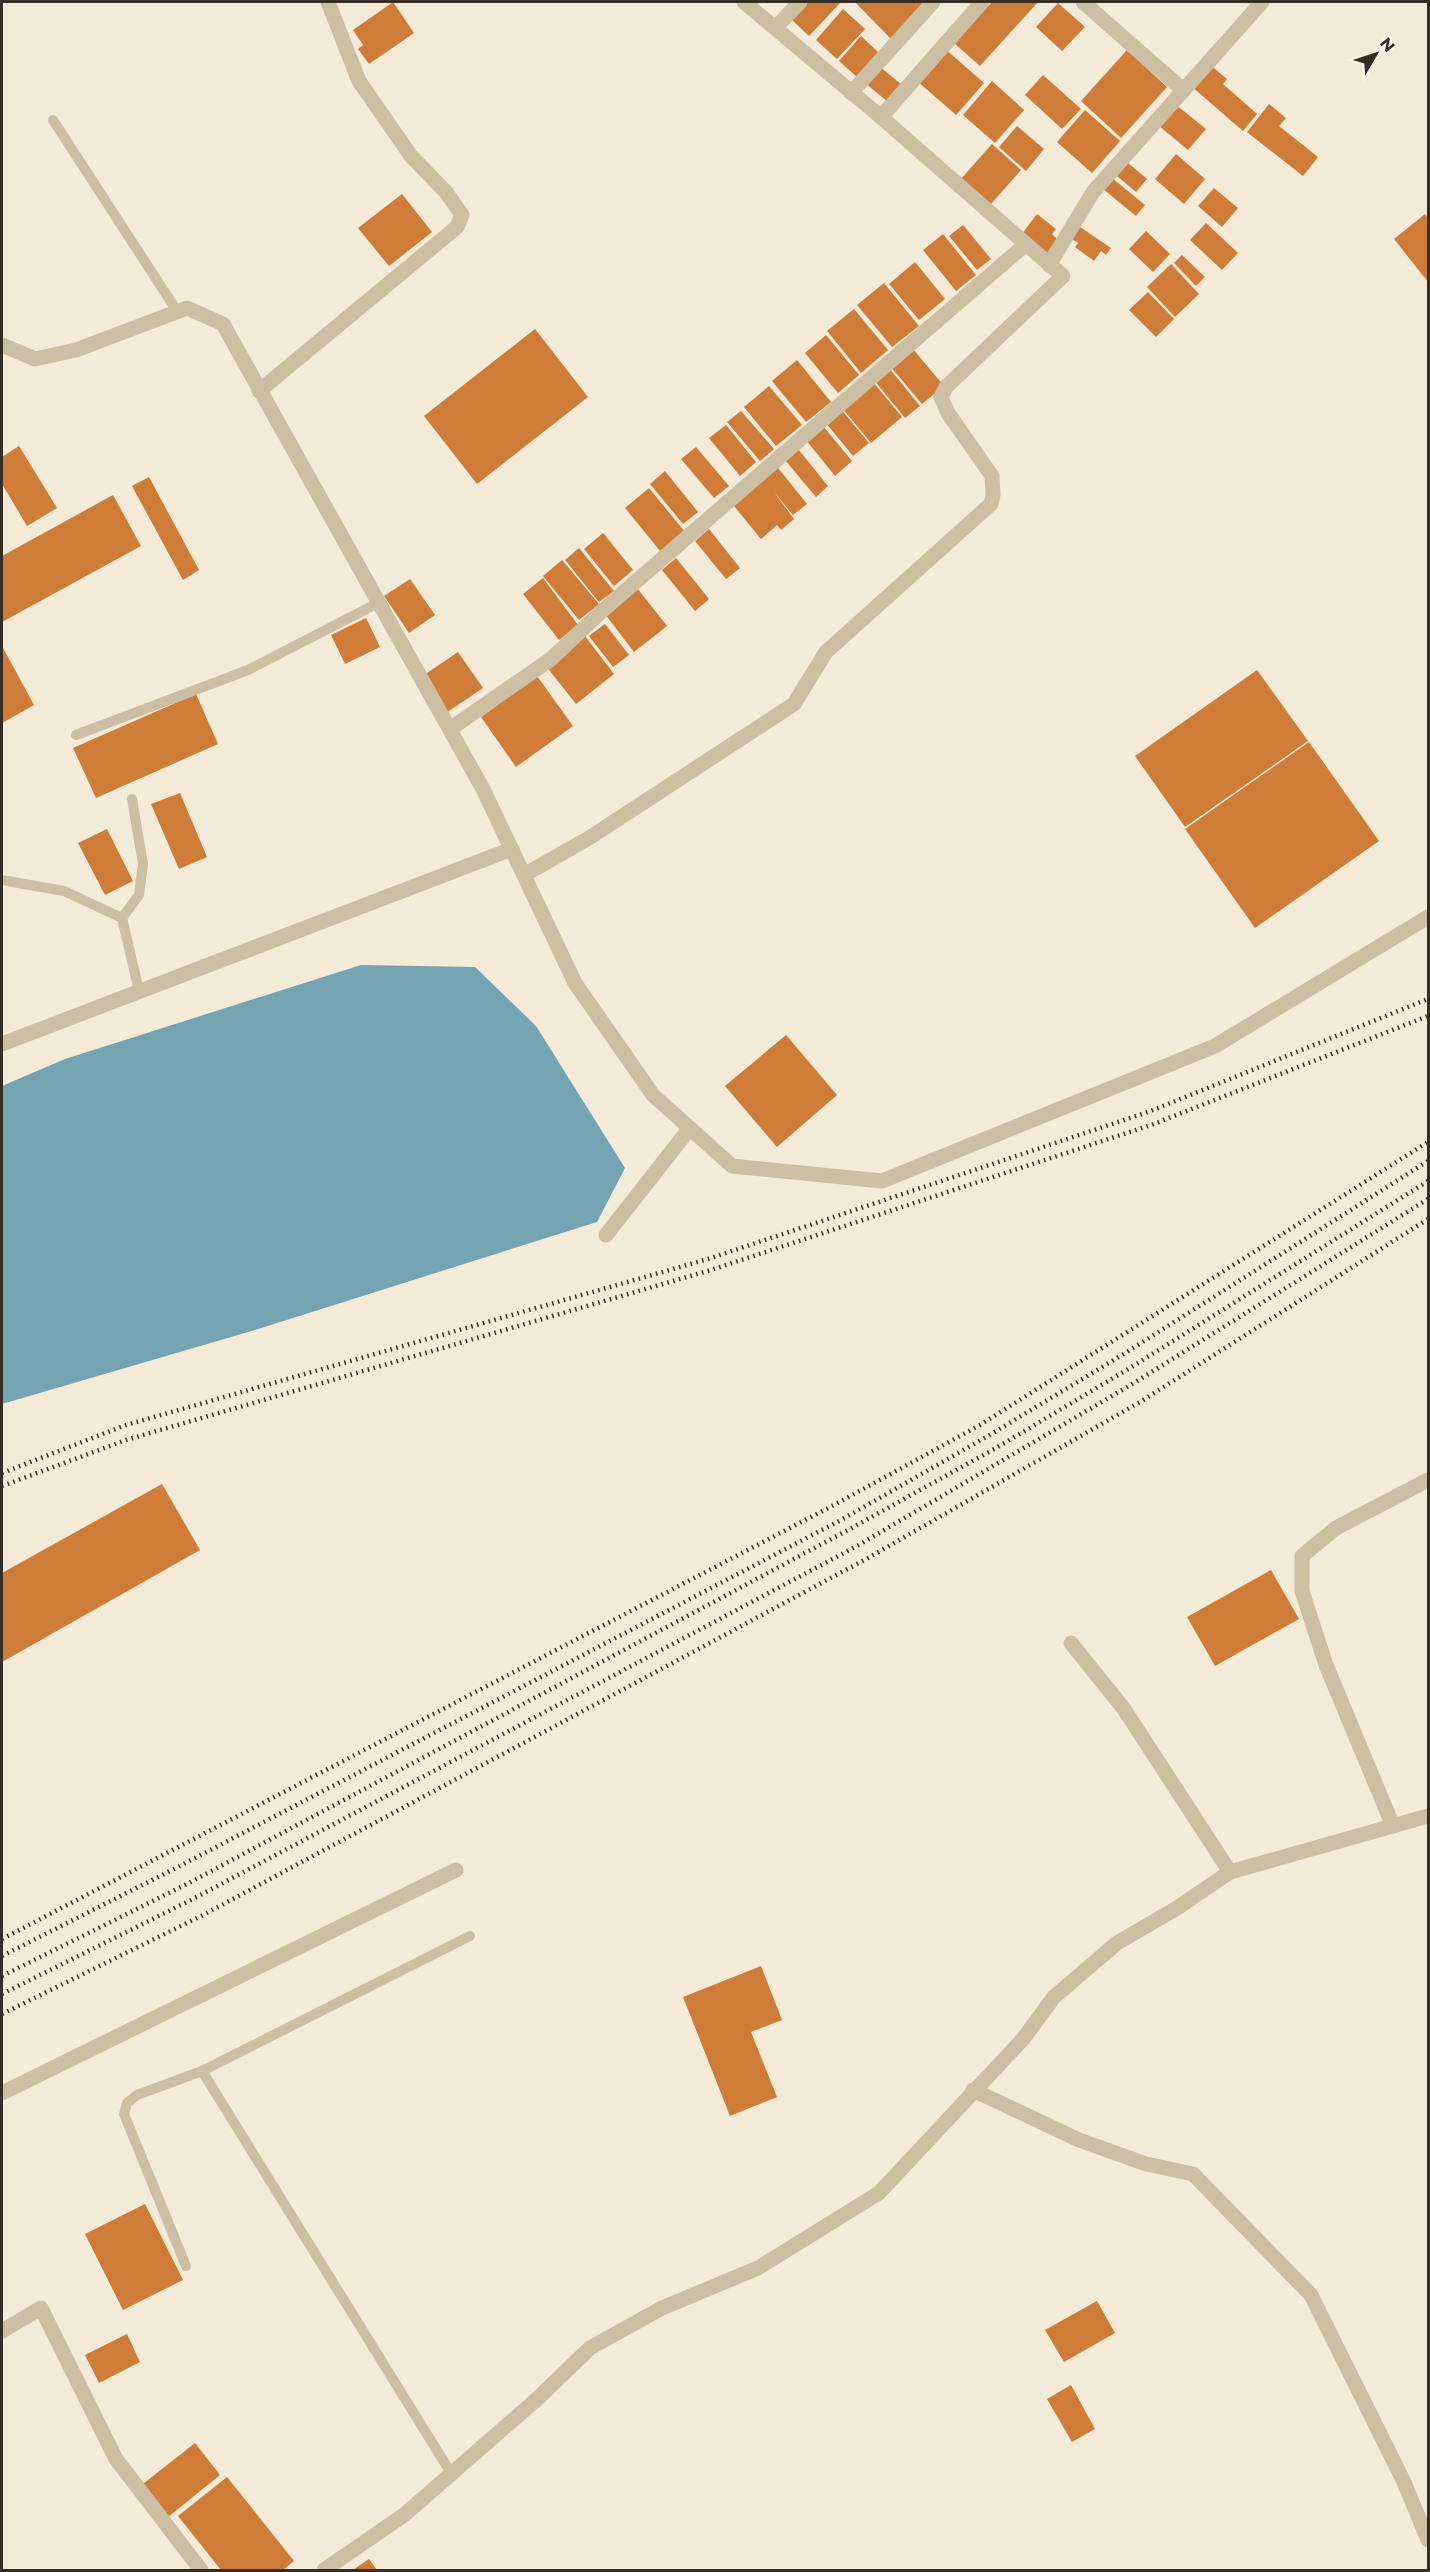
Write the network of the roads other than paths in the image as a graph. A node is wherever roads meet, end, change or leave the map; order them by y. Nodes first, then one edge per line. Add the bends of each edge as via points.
1 (328, 2) edge
2 (744, 2) edge
3 (800, 2) edge
4 (933, 2) edge
5 (982, 2) edge
6 (1083, 2) edge
7 (1262, 2) edge
8 (775, 28) junction
9 (1183, 90) junction
10 (851, 93) junction
11 (881, 117) junction
12 (53, 120) dead end
13 (1026, 244) junction
14 (1049, 265) junction
15 (177, 311) junction
16 (2, 345) edge
17 (259, 391) junction
18 (378, 603) junction
19 (450, 729) junction
20 (76, 735) dead end
21 (132, 798) dead end
22 (512, 849) junction
23 (524, 875) junction
24 (2, 880) edge
25 (1428, 917) edge
26 (122, 918) junction
27 (139, 991) junction
28 (2, 1044) edge
29 (690, 1128) junction
30 (606, 1234) dead end
31 (1428, 1480) edge
32 (1071, 1643) dead end
33 (1428, 1816) edge
34 (1393, 1826) junction
35 (456, 1870) dead end
36 (1230, 1872) junction
37 (470, 1936) dead end
38 (202, 2071) junction
39 (974, 2090) junction
40 (2, 2092) edge
41 (186, 2265) dead end
42 (2, 2331) edge
43 (451, 2473) junction
44 (1428, 2540) edge
45 (201, 2571) edge
46 (324, 2571) edge

1 - 17 street via 359,81 411,156 462,215 457,227
2 - 8 street
3 - 8 street
4 - 10 street
5 - 11 street
6 - 9 street
7 - 9 street
8 - 10 street
9 - 14 street via 1093,192
10 - 11 street
11 - 13 street
12 - 15 lane
13 - 14 street
13 - 19 street via 551,659
14 - 23 street via 1063,276 946,387 941,397 993,476 990,504 826,652 794,704 589,838
15 - 16 street via 76,350 35,359
15 - 17 street via 187,308 223,324
17 - 18 street
18 - 19 street
18 - 20 lane via 248,670
19 - 22 street
21 - 26 lane via 143,864 139,895
22 - 23 street
22 - 27 street
23 - 29 street via 575,983 653,1095
24 - 26 lane via 64,891
25 - 29 street via 1215,1046 882,1181 732,1166
26 - 27 lane
27 - 28 street
29 - 30 street
31 - 34 street via 1336,1528 1302,1556 1302,1592 1326,1665
32 - 36 street via 1124,1709
33 - 34 street
34 - 36 street
35 - 40 street
36 - 39 street via 1117,1943 1054,1996 1023,2039
37 - 38 lane
38 - 41 lane via 138,2095 127,2103 124,2114
38 - 43 lane
39 - 43 street via 879,2193 758,2268 662,2308 591,2348
39 - 44 street via 1079,2140 1146,2164 1193,2174 1311,2295 1399,2472
42 - 45 street via 41,2308 116,2459
43 - 46 street via 404,2515

